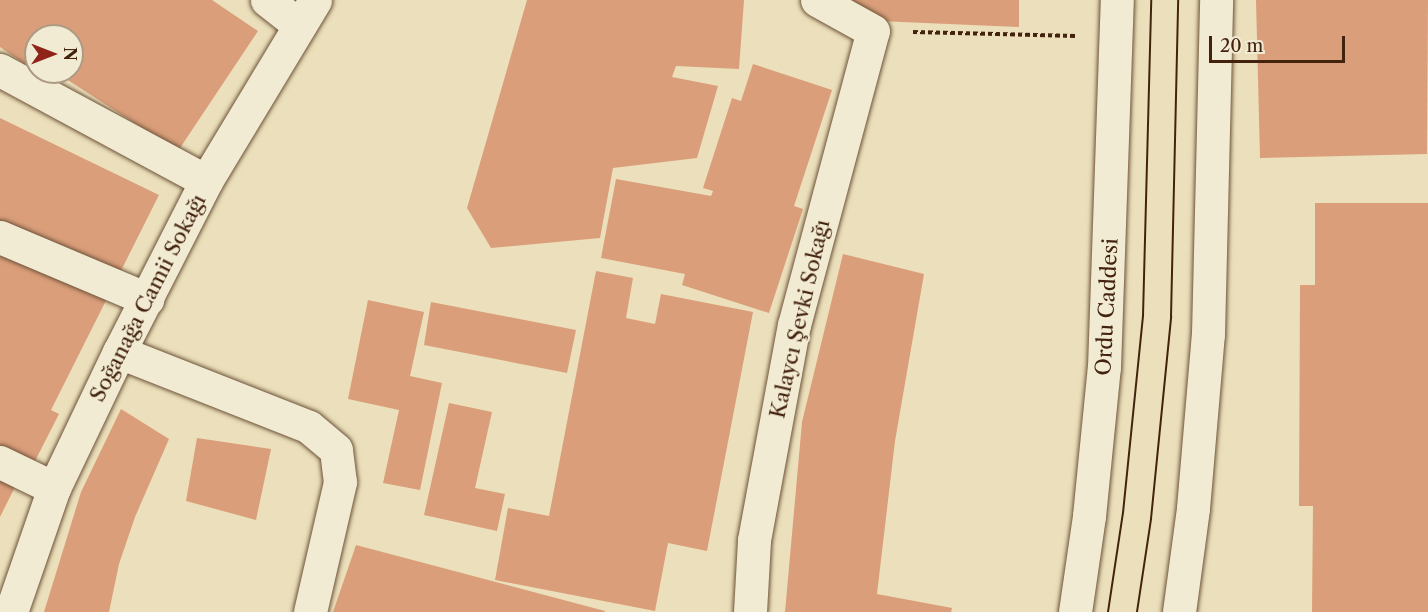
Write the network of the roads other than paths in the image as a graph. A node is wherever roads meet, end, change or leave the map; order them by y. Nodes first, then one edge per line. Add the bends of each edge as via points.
1 (267, 0) edge
2 (817, 0) edge
3 (1117, 0) edge
4 (1216, 0) edge
5 (307, 13) edge
6 (0, 70) edge
7 (206, 182) junction
8 (0, 237) edge
9 (147, 299) junction
10 (119, 352) junction
11 (0, 462) edge
12 (54, 488) junction
13 (11, 612) edge
14 (310, 612) edge
15 (750, 612) edge
16 (1075, 612) edge
17 (1179, 612) edge

1 - 5 street
2 - 15 street, Kalaycı Şevki Sokağı via 873,31 794,325 754,540
3 - 16 street, Ordu Caddesi via 1104,367
4 - 17 street via 1208,334 1193,508
5 - 7 street, Soğanağa Camii Sokağı
6 - 7 street
7 - 9 street, Soğanağa Camii Sokağı
8 - 9 street
9 - 10 street, Soğanağa Camii Sokağı
10 - 12 street, Soğanağa Camii Sokağı
10 - 14 street via 309,427 336,450 340,482
11 - 12 street
12 - 13 street, Soğanağa Camii Sokağı

